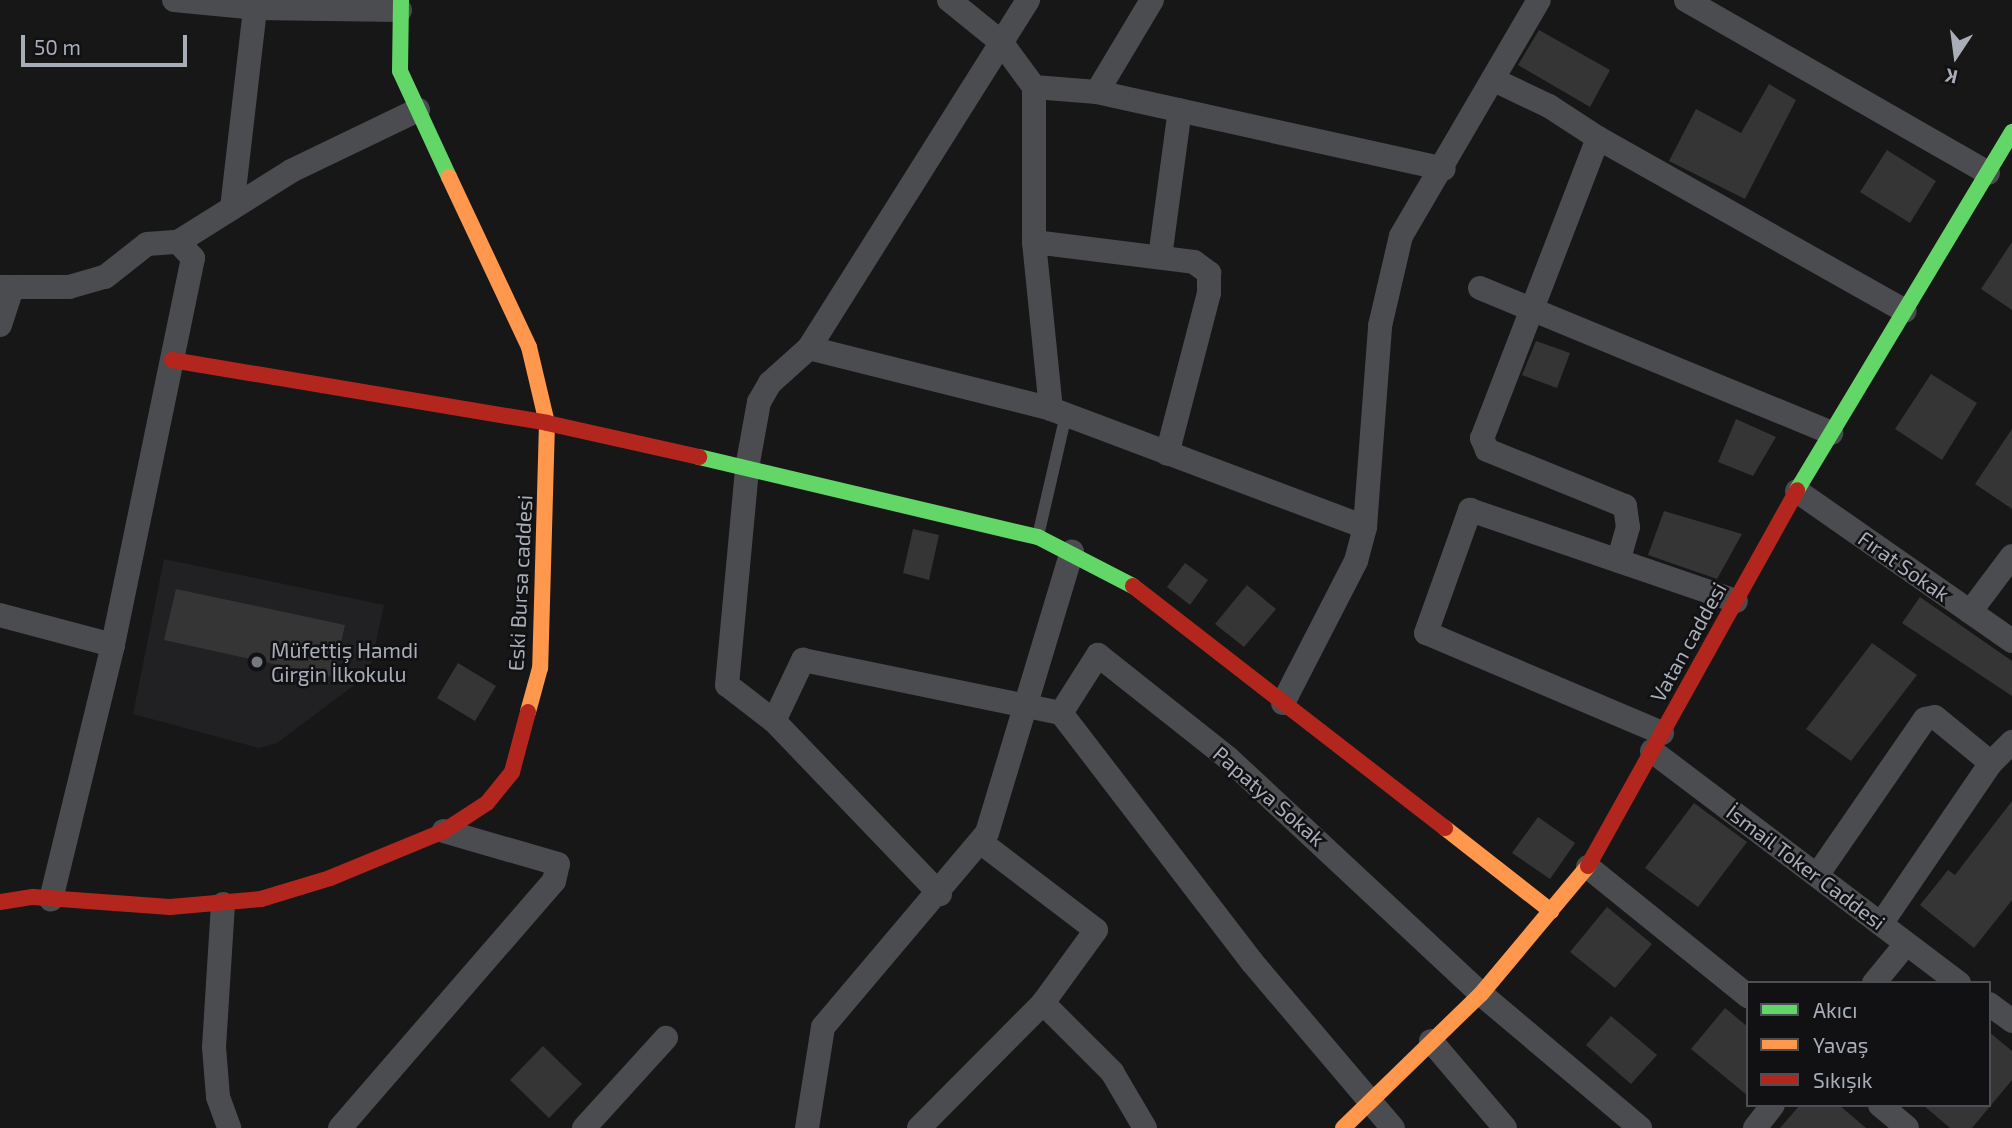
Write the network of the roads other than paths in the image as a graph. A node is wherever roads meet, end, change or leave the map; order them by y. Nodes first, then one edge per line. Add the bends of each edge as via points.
1 (174, 0) edge
2 (949, 0) edge
3 (1028, 0) edge
4 (1152, 0) edge
5 (1539, 0) edge
6 (1686, 0) edge
7 (400, 5) edge
8 (255, 8) junction
9 (1720, 8) edge
10 (1002, 42) junction
11 (1494, 80) junction
12 (1034, 87) junction
13 (1097, 92) junction
14 (418, 110) junction
15 (1180, 110) junction
16 (2011, 135) edge
17 (1598, 138) junction
18 (1444, 169) junction
19 (1988, 173) junction
20 (232, 208) junction
21 (178, 242) junction
22 (1034, 242) junction
23 (1160, 257) junction
24 (6, 287) edge
25 (1480, 288) dead end
26 (1528, 310) junction
27 (1905, 311) junction
28 (0, 325) edge
29 (809, 348) junction
30 (172, 360) junction
31 (1058, 412) junction
32 (547, 423) junction
33 (1831, 433) junction
34 (1167, 454) junction
35 (747, 468) junction
36 (1797, 491) junction
37 (1365, 527) junction
38 (1038, 537) junction
39 (1072, 552) junction
40 (2012, 555) edge
41 (1618, 561) junction
42 (1736, 601) junction
43 (1970, 612) junction
44 (0, 615) edge
45 (2012, 641) edge
46 (113, 645) junction
47 (1283, 703) junction
48 (1023, 705) junction
49 (1061, 713) junction
50 (774, 721) junction
51 (1657, 742) junction
52 (2012, 742) edge
53 (1991, 763) junction
54 (444, 831) junction
55 (982, 843) junction
56 (1588, 867) junction
57 (1818, 874) junction
58 (940, 894) junction
59 (51, 900) junction
60 (0, 902) edge
61 (223, 904) junction
62 (1551, 911) junction
63 (1881, 924) junction
64 (1906, 944) junction
65 (1876, 981) edge
66 (1956, 981) edge
67 (1746, 994) edge
68 (1481, 995) junction
69 (1043, 1003) junction
70 (1991, 1005) edge
71 (2012, 1021) edge
72 (666, 1038) dead end
73 (1431, 1041) junction
74 (1370, 1104) junction
75 (1771, 1107) edge
76 (1882, 1107) edge
77 (922, 1127) edge
78 (229, 1128) edge
79 (340, 1128) edge
80 (584, 1128) edge
81 (807, 1128) edge
82 (1144, 1128) edge
83 (1343, 1128) edge
84 (1393, 1128) edge
85 (1505, 1128) edge
86 (1640, 1128) edge
87 (1755, 1128) edge
88 (1907, 1128) edge

1 - 8 street
2 - 10 street
3 - 10 street
4 - 13 street
5 - 11 street
6 - 9 street
7 - 8 street
7 - 14 street, Eski Bursa caddesi via 400,71
8 - 20 street
9 - 19 street
10 - 12 street
10 - 29 street
11 - 17 street via 1549,106
11 - 18 street
12 - 13 street
12 - 22 street
13 - 15 street
14 - 20 street via 291,171
14 - 32 street, Eski Bursa caddesi via 529,346
15 - 18 street
15 - 23 street
16 - 19 street, Vatan caddesi
17 - 26 street
17 - 27 street
18 - 37 street via 1401,236 1380,326
19 - 27 street, Vatan caddesi
20 - 21 street
21 - 24 street via 147,244 105,277 69,287
21 - 30 street via 193,258
22 - 23 street
22 - 31 street
23 - 34 street via 1194,262 1209,273 1209,293
24 - 28 street
25 - 26 street
26 - 33 street
26 - 41 street via 1482,438 1487,450 1625,506 1628,527
27 - 33 street, Vatan caddesi
29 - 31 street
29 - 35 street via 770,383 759,401
30 - 32 street
30 - 46 street
31 - 34 street
31 - 38 lane
32 - 35 street
32 - 54 street, Eski Bursa caddesi via 540,668 529,713 512,772 487,803
33 - 36 street, Vatan caddesi
34 - 37 street
35 - 38 street
35 - 50 street via 727,685
36 - 42 street, Vatan caddesi
36 - 43 street, Fırat Sokak
37 - 47 street via 1356,561
38 - 39 street
39 - 47 street via 1132,585
39 - 48 street
40 - 43 street
41 - 42 street
41 - 51 street, İsmail Toker Caddesi via 1470,510 1426,633
42 - 51 street, Vatan caddesi
43 - 45 street, Fırat Sokak
44 - 46 street
46 - 59 street
47 - 62 street
48 - 49 street
48 - 50 street via 803,660
48 - 55 street
49 - 68 street, Papatya Sokak via 1097,655 1295,817
49 - 74 street via 1252,961
50 - 58 street
51 - 56 street, Vatan caddesi
51 - 57 street, İsmail Toker Caddesi
52 - 53 street
53 - 57 street via 1935,717 1925,719
53 - 63 street
54 - 61 street, Eski Bursa caddesi via 330,878 261,899
54 - 79 street via 558,864 554,881
55 - 58 street
55 - 69 street via 1096,930
56 - 62 street, Vatan caddesi
56 - 67 street
57 - 63 street, İsmail Toker Caddesi
58 - 81 street via 854,985 823,1027
59 - 60 street, Eski Bursa caddesi
59 - 61 street, Eski Bursa caddesi via 121,907
61 - 78 street via 214,1047 218,1097
62 - 68 street, Vatan caddesi
63 - 64 street, İsmail Toker Caddesi
64 - 65 street
64 - 66 street, İsmail Toker Caddesi
68 - 73 street, Vatan caddesi
68 - 86 street
69 - 77 street
69 - 82 street via 1112,1072
70 - 71 street
72 - 80 street
73 - 74 street, Vatan caddesi
73 - 85 street
74 - 83 street, Vatan caddesi
74 - 84 street
75 - 87 street
76 - 88 street

